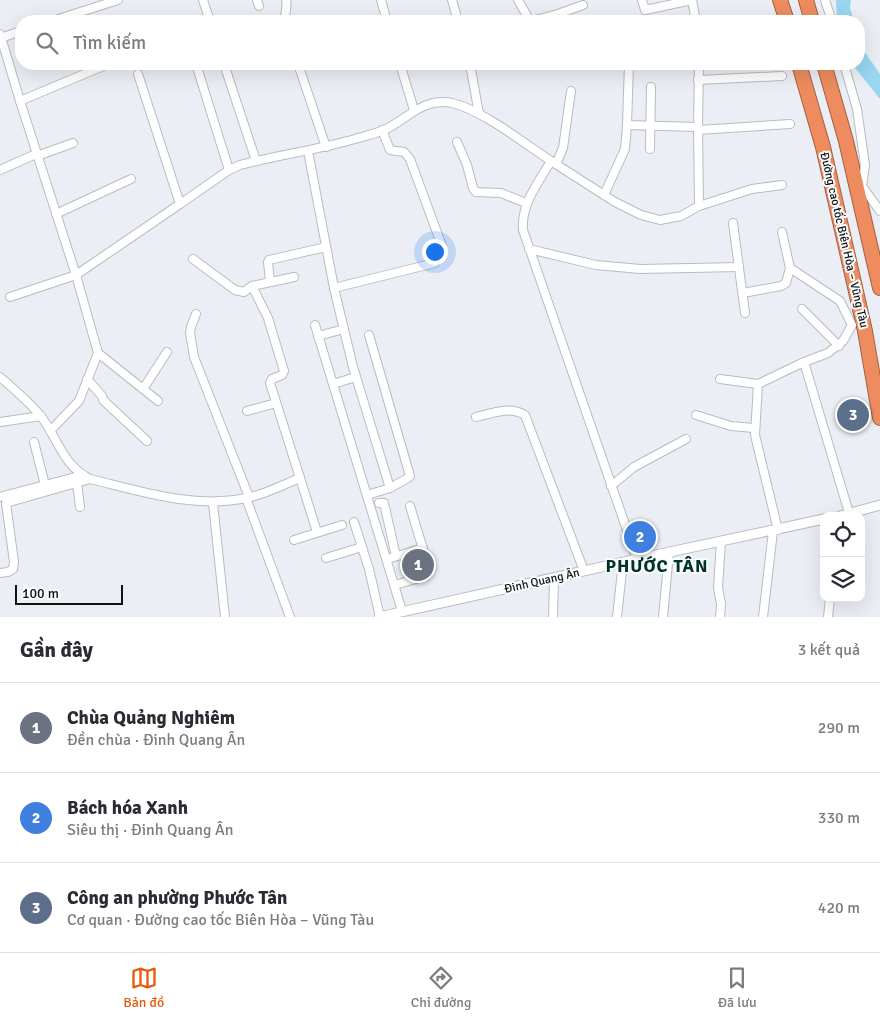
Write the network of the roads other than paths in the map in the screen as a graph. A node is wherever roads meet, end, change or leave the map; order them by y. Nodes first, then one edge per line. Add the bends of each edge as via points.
1 (118, 0) edge
2 (203, 0) edge
3 (286, 0) edge
4 (381, 0) edge
5 (452, 0) edge
6 (518, 0) edge
7 (642, 0) edge
8 (692, 0) edge
9 (780, 0) edge
10 (806, 0) edge
11 (825, 0) edge
12 (583, 5) dead end
13 (71, 15) edge
14 (208, 15) edge
15 (284, 15) edge
16 (385, 15) edge
17 (456, 15) edge
18 (527, 15) edge
19 (566, 15) edge
20 (695, 15) edge
21 (785, 15) edge
22 (810, 15) edge
23 (830, 15) edge
24 (15, 32) edge
25 (1, 36) edge
26 (94, 70) edge
27 (198, 70) edge
28 (226, 70) edge
29 (300, 70) edge
30 (402, 70) edge
31 (471, 70) edge
32 (629, 70) edge
33 (699, 70) edge
34 (801, 70) edge
35 (826, 70) edge
36 (846, 70) edge
37 (138, 74) dead end
38 (782, 76) dead end
39 (698, 80) junction
40 (651, 87) dead end
41 (570, 91) dead end
42 (20, 101) junction
43 (414, 110) junction
44 (479, 114) junction
45 (790, 124) dead end
46 (627, 125) junction
47 (650, 125) junction
48 (698, 128) junction
49 (382, 130) junction
50 (456, 142) dead end
51 (73, 143) dead end
52 (326, 147) junction
53 (650, 149) dead end
54 (308, 151) junction
55 (36, 155) junction
56 (256, 161) junction
57 (553, 162) junction
58 (0, 170) edge
59 (229, 170) junction
60 (131, 179) dead end
61 (782, 185) dead end
62 (604, 195) junction
63 (526, 203) junction
64 (180, 204) junction
65 (699, 206) junction
66 (880, 211) edge
67 (56, 214) junction
68 (733, 224) dead end
69 (782, 232) dead end
70 (442, 246) dead end
71 (326, 247) junction
72 (529, 249) junction
73 (193, 259) dead end
74 (435, 263) dead end
75 (739, 267) junction
76 (790, 268) junction
77 (76, 275) junction
78 (294, 277) dead end
79 (270, 281) junction
80 (252, 286) junction
81 (334, 288) junction
82 (880, 288) edge
83 (743, 293) junction
84 (10, 297) dead end
85 (802, 309) dead end
86 (745, 313) dead end
87 (196, 314) dead end
88 (315, 325) dead end
89 (344, 329) junction
90 (369, 335) dead end
91 (318, 336) junction
92 (839, 346) junction
93 (167, 352) dead end
94 (98, 353) junction
95 (804, 362) junction
96 (356, 377) junction
97 (1, 379) edge
98 (87, 379) junction
99 (720, 379) dead end
100 (333, 384) junction
101 (758, 384) junction
102 (144, 390) junction
103 (158, 401) dead end
104 (276, 402) junction
105 (247, 411) dead end
106 (696, 415) dead end
107 (40, 416) junction
108 (476, 417) dead end
109 (880, 418) edge
110 (0, 422) edge
111 (754, 428) junction
112 (50, 431) junction
113 (686, 439) dead end
114 (147, 441) dead end
115 (34, 442) dead end
116 (86, 477) junction
117 (300, 478) junction
118 (77, 483) junction
119 (46, 485) junction
120 (612, 486) junction
121 (390, 488) junction
122 (367, 495) junction
123 (0, 497) edge
124 (248, 498) junction
125 (212, 503) junction
126 (379, 503) dead end
127 (410, 506) dead end
128 (880, 506) edge
129 (80, 507) dead end
130 (843, 512) edge
131 (856, 512) edge
132 (820, 520) edge
133 (354, 522) dead end
134 (342, 524) dead end
135 (775, 530) junction
136 (317, 532) junction
137 (294, 540) dead end
138 (721, 541) junction
139 (362, 547) junction
140 (423, 548) junction
141 (669, 553) junction
142 (396, 556) junction
143 (326, 558) dead end
144 (637, 559) junction
145 (386, 560) junction
146 (623, 562) junction
147 (584, 571) junction
148 (0, 573) edge
149 (554, 579) junction
150 (395, 585) junction
151 (830, 602) edge
152 (402, 611) junction
153 (412, 613) edge
154 (225, 617) edge
155 (290, 617) edge
156 (379, 617) edge
157 (553, 617) edge
158 (617, 617) edge
159 (663, 617) edge
160 (720, 617) edge
161 (763, 617) edge
162 (828, 617) edge

1 - 13 street
2 - 14 street
3 - 15 street
4 - 16 street
5 - 17 street
6 - 18 street
7 - 8 street via 645,10
8 - 20 street
9 - 21 highway
10 - 22 highway
11 - 23 street
12 - 19 street
24 - 25 street
25 - 42 street
26 - 42 street
27 - 59 street
28 - 56 street
29 - 52 street
30 - 43 street
31 - 44 street
32 - 46 street
33 - 39 street
34 - 109 highway, Đường cao tốc Biên Hòa – Vũng Tàu via 823,147 865,331
35 - 82 highway, Đường cao tốc Biên Hòa – Vũng Tàu via 846,141
36 - 66 street via 857,109 865,165 862,186
37 - 64 street
38 - 39 street
39 - 48 street
40 - 47 street
41 - 57 street via 564,140
42 - 55 street
43 - 44 street via 429,103 452,103
43 - 49 street
44 - 57 street
45 - 48 street
46 - 47 street
46 - 62 street via 624,149
47 - 48 street
47 - 53 street
48 - 65 street
49 - 52 street
49 - 70 street via 390,150 404,152 410,159
50 - 63 street via 476,192 501,193
51 - 55 street
52 - 54 street
54 - 56 street
54 - 71 street
55 - 58 street
55 - 67 street
56 - 59 street
57 - 62 street
57 - 63 street
59 - 64 street
60 - 67 street
61 - 65 street via 752,189
62 - 65 street via 641,216 660,220 681,216
63 - 72 street via 522,222
64 - 77 street
67 - 77 street
68 - 75 street
69 - 76 street
71 - 79 street via 269,260
71 - 81 street
72 - 75 street via 605,266 640,269
72 - 120 street
73 - 80 street via 235,290 244,292
74 - 81 street
75 - 83 street
76 - 83 street via 786,282 780,286
76 - 92 street via 840,300 852,325
77 - 84 street
77 - 94 street
78 - 79 street
79 - 80 street
80 - 104 street via 268,318 284,371 270,381
81 - 89 street
83 - 86 street
85 - 92 street
87 - 124 street via 190,333 194,357
88 - 91 street
89 - 91 street
89 - 96 street
90 - 121 street via 410,473 408,478
91 - 100 street
92 - 95 street
93 - 102 street
94 - 98 street
94 - 102 street
95 - 101 street
95 - 130 street
96 - 100 street
96 - 121 street
97 - 107 street
98 - 112 street via 79,401
98 - 114 street
99 - 101 street
100 - 122 street
101 - 111 street
102 - 103 street
104 - 105 street
104 - 117 street
106 - 111 street via 731,426
107 - 110 street
107 - 112 street
108 - 147 street via 506,410 525,415
111 - 135 street
112 - 116 street via 68,462
113 - 120 street via 634,466
115 - 119 street
116 - 118 street
116 - 119 street
116 - 125 street via 165,496
117 - 124 street
117 - 136 street
118 - 129 street
118 - 148 street via 6,503 14,562 8,572
119 - 123 street
120 - 144 street
121 - 122 street
122 - 145 street
124 - 125 street
124 - 155 street
125 - 154 street
126 - 142 street via 384,503
127 - 140 street
128 - 131 street
132 - 135 street, Đinh Quang Ân
133 - 139 street
134 - 136 street
135 - 138 street, Đinh Quang Ân
135 - 161 street
136 - 137 street
138 - 141 street, Đinh Quang Ân
138 - 160 street
139 - 143 street
139 - 156 street
140 - 142 street
140 - 150 street via 429,569 426,576
141 - 144 street, Đinh Quang Ân
141 - 159 street
142 - 145 street
144 - 146 street, Đinh Quang Ân
145 - 150 street
146 - 147 street, Đinh Quang Ân
146 - 158 street
147 - 149 street, Đinh Quang Ân
149 - 153 street, Đinh Quang Ân
149 - 157 street
150 - 152 street
151 - 162 street
152 - 153 street, Đinh Quang Ân
152 - 156 street, Đinh Quang Ân

